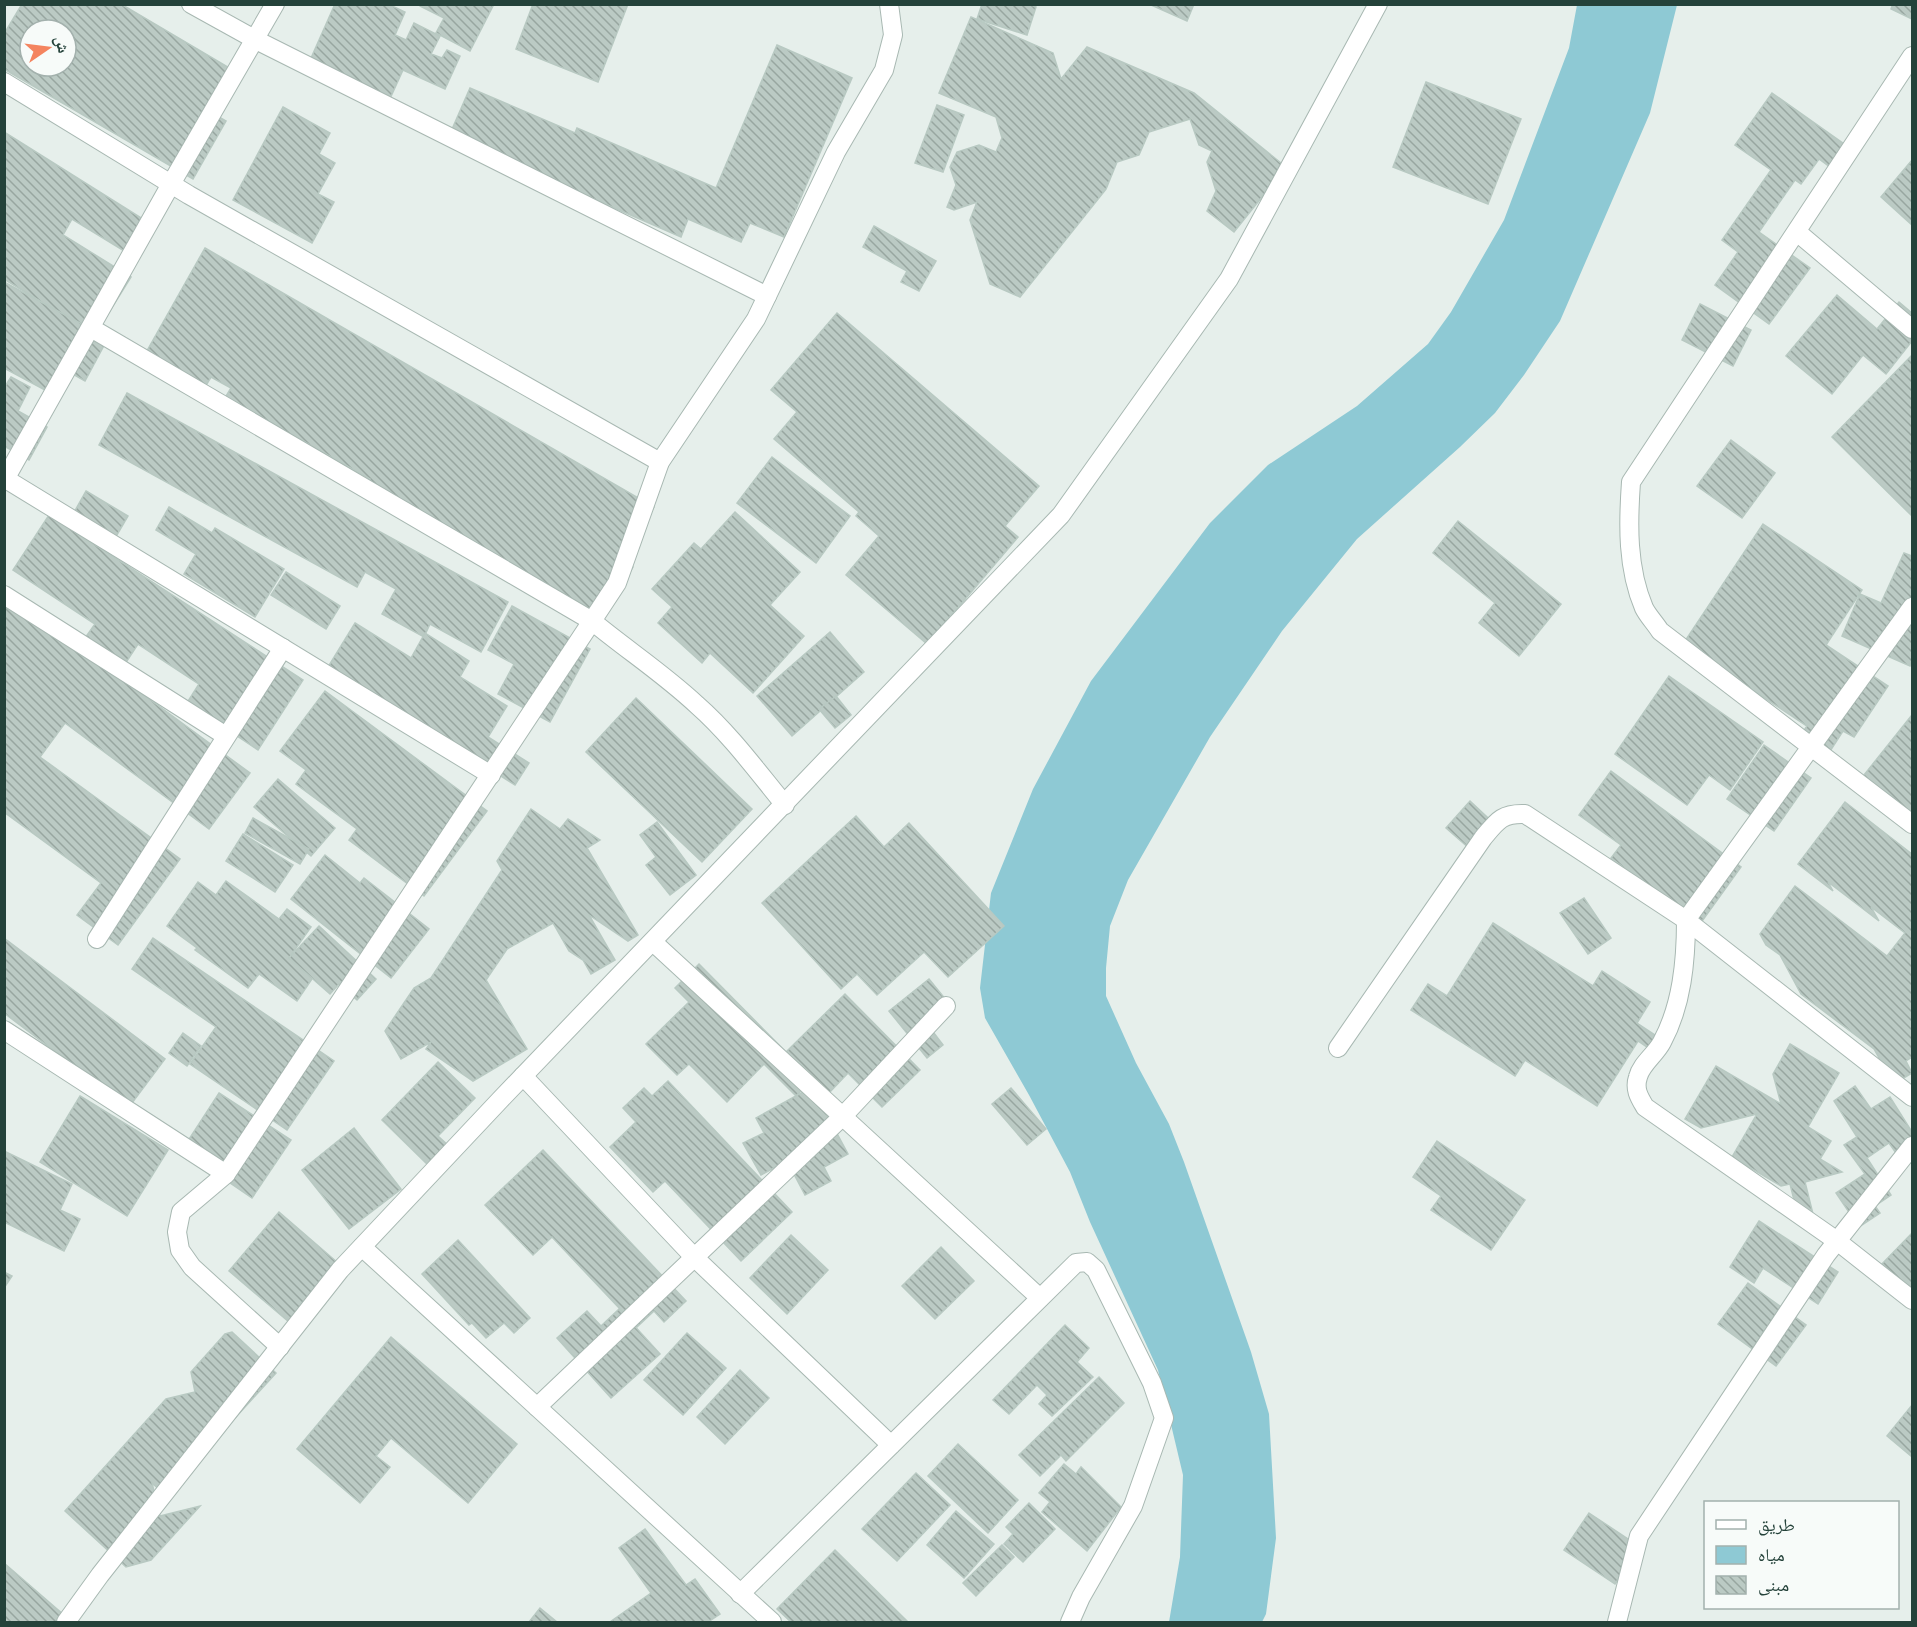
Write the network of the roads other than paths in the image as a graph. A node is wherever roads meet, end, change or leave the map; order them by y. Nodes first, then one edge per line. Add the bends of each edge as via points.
1 (191, 4) edge
2 (275, 4) edge
3 (889, 4) edge
4 (1378, 4) edge
5 (256, 40) junction
6 (1912, 57) edge
7 (4, 82) edge
8 (171, 184) junction
9 (1797, 232) junction
10 (767, 296) junction
11 (90, 328) junction
12 (1912, 329) edge
13 (660, 462) junction
14 (5, 480) edge
15 (4, 595) edge
16 (1912, 607) edge
17 (592, 621) junction
18 (283, 648) junction
19 (226, 736) junction
20 (1811, 747) junction
21 (491, 774) junction
22 (785, 805) junction
23 (1912, 824) edge
24 (1686, 920) junction
25 (97, 939) dead end
26 (653, 942) junction
27 (946, 1006) dead end
28 (4, 1030) edge
29 (1338, 1048) dead end
30 (523, 1076) junction
31 (1912, 1097) edge
32 (843, 1116) junction
33 (1912, 1146) edge
34 (226, 1174) junction
35 (1838, 1241) junction
36 (362, 1247) junction
37 (694, 1257) junction
38 (1040, 1298) junction
39 (1912, 1300) edge
40 (280, 1347) junction
41 (537, 1407) junction
42 (891, 1445) junction
43 (740, 1593) junction
44 (66, 1623) edge
45 (772, 1623) edge
46 (1070, 1623) edge
47 (1617, 1623) edge

1 - 5 street
2 - 5 street
3 - 10 street via 892,35 884,70 836,152
4 - 22 street via 1229,279 1061,515
5 - 8 street
5 - 10 street
6 - 9 street
7 - 8 street
8 - 11 street
8 - 13 street
9 - 12 street
9 - 20 street via 1631,482 1629,537 1635,579 1645,609 1660,631
10 - 13 street via 756,319
11 - 14 street
11 - 17 street
13 - 17 street via 617,583
14 - 18 street
15 - 19 street
16 - 20 street
17 - 21 street
17 - 22 street via 699,706
18 - 19 street
18 - 21 street
19 - 25 street
20 - 23 street
20 - 24 street
21 - 34 street
22 - 26 street
24 - 29 street via 1525,814 1510,813 1498,820 1483,838
24 - 31 street
24 - 35 street via 1682,982 1672,1018 1661,1044 1638,1076 1636,1093 1645,1107
26 - 30 street
26 - 32 street
27 - 32 street
28 - 34 street
30 - 36 street
30 - 37 street
32 - 37 street
32 - 38 street
33 - 35 street
34 - 40 street via 181,1212 177,1232 180,1250 192,1267
35 - 39 street
35 - 47 street via 1639,1536
36 - 40 street
36 - 41 street
37 - 41 street
37 - 42 street
38 - 42 street
38 - 46 street via 1076,1263 1088,1262 1096,1270 1152,1383 1164,1418 1133,1506
40 - 44 street
41 - 43 street
42 - 43 street
43 - 45 street

